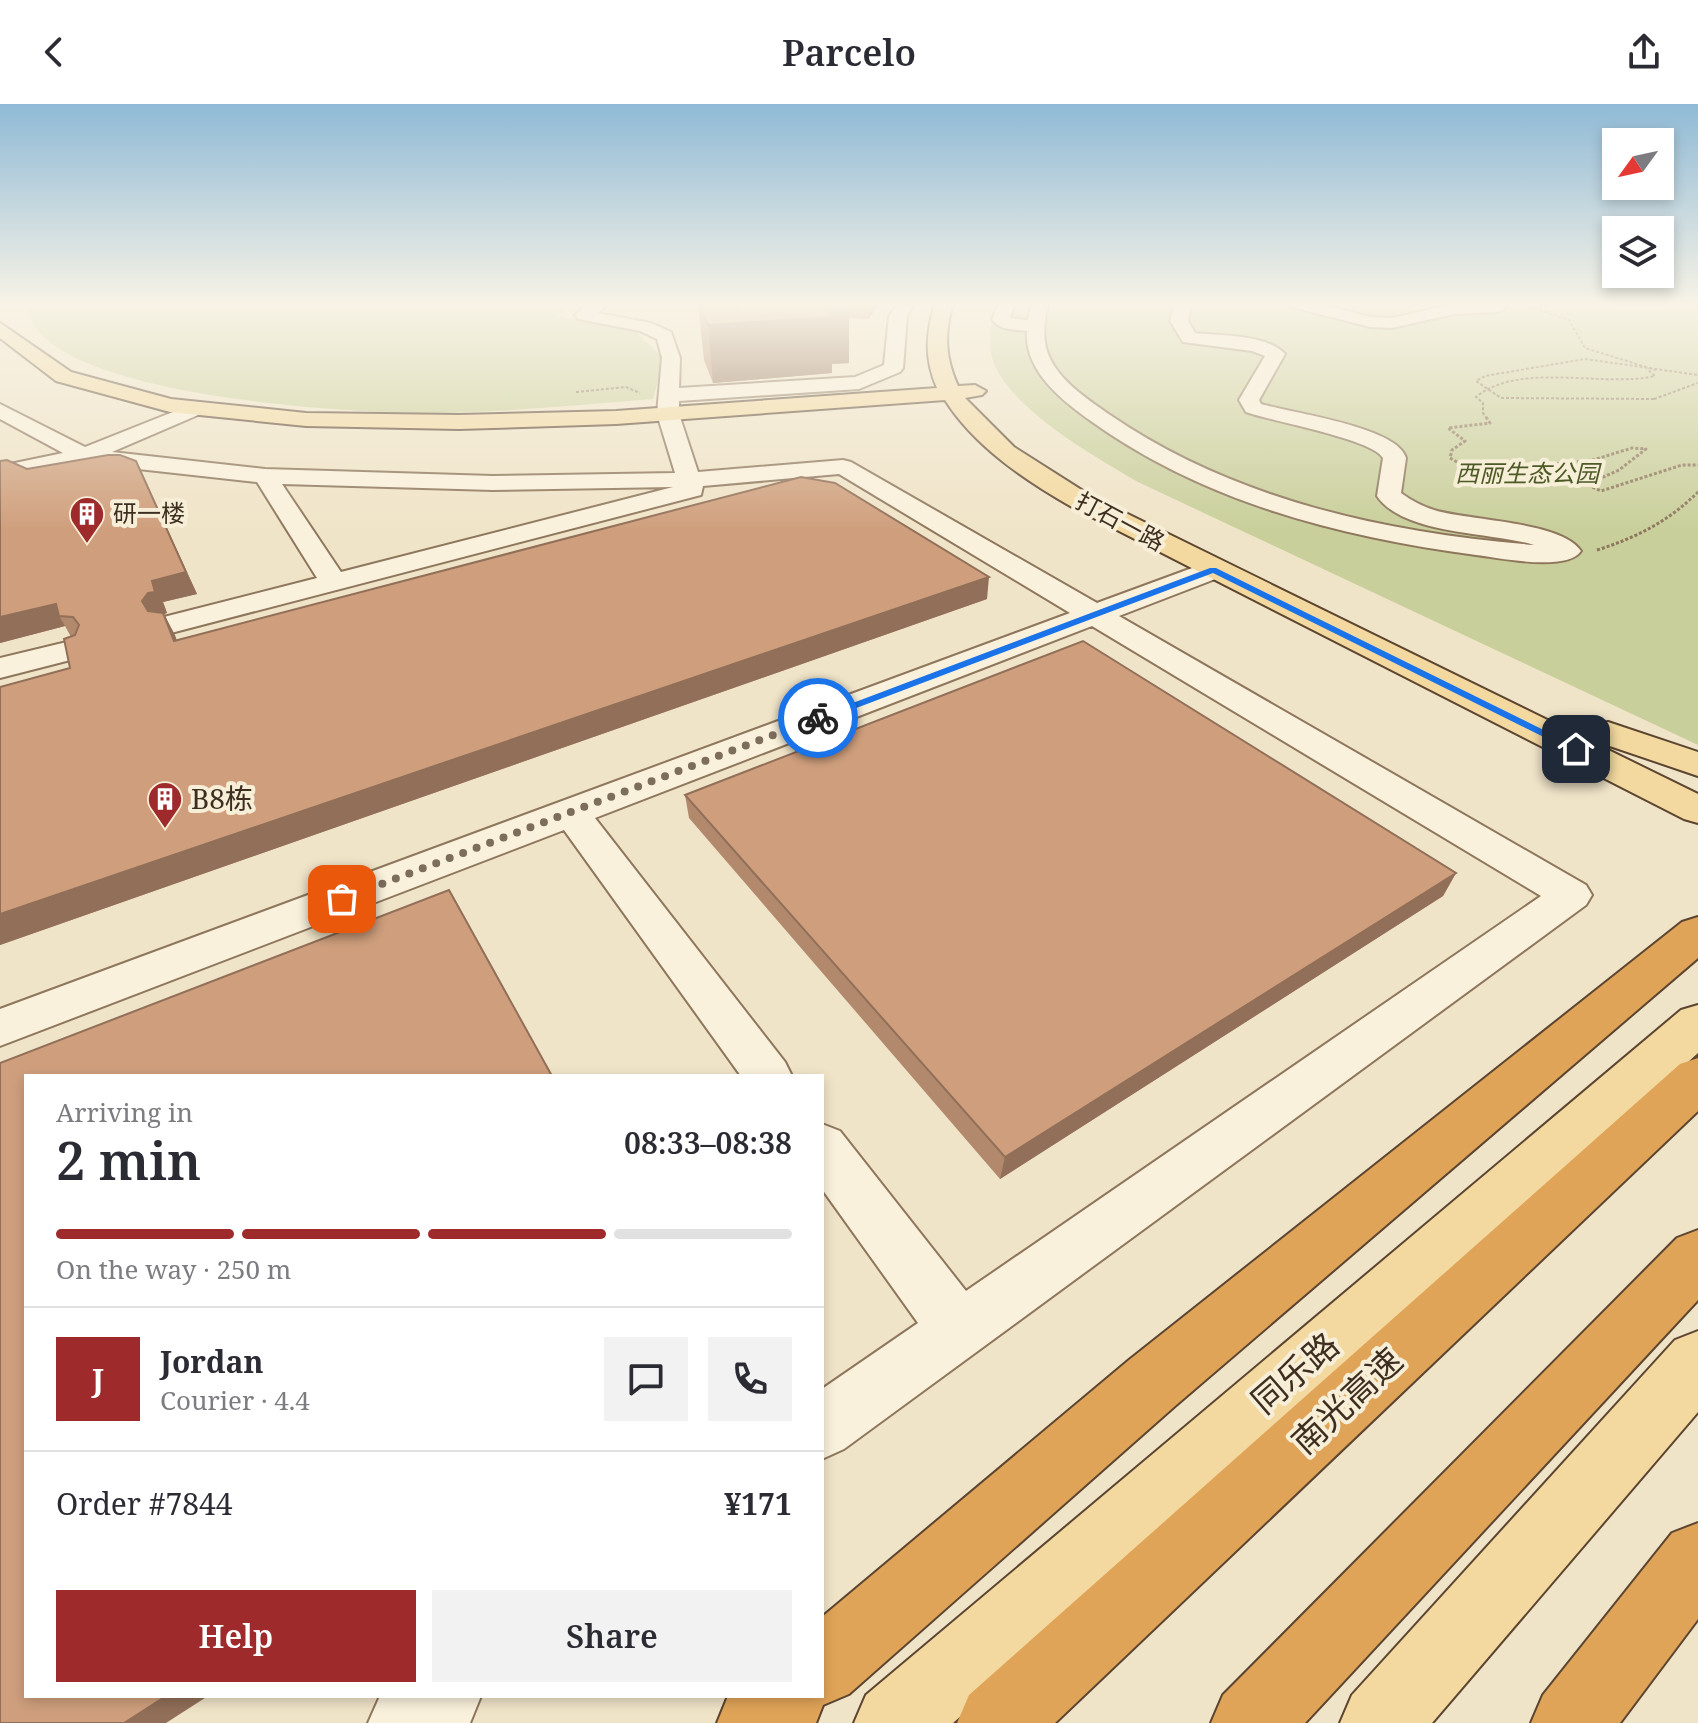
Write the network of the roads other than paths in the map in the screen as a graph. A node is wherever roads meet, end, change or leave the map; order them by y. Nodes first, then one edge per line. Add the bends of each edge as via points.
1 (39, 379) edge
2 (71, 379) edge
3 (670, 379) edge
4 (869, 379) edge
5 (928, 379) edge
6 (951, 379) edge
7 (963, 379) edge
8 (1054, 379) edge
9 (1261, 379) edge
10 (966, 396) junction
11 (894, 397) junction
12 (872, 406) junction
13 (0, 410) edge
14 (669, 410) junction
15 (189, 411) junction
16 (988, 435) junction
17 (84, 456) junction
18 (0, 473) edge
19 (265, 476) junction
20 (688, 480) junction
21 (1213, 570) junction
22 (334, 582) junction
23 (1093, 614) junction
24 (171, 624) edge
25 (75, 649) edge
26 (0, 668) edge
27 (1592, 741) junction
28 (1698, 765) edge
29 (1698, 776) edge
30 (1698, 810) edge
31 (570, 812) junction
32 (1698, 837) edge
33 (1698, 933) edge
34 (1698, 1024) edge
35 (0, 1028) edge
36 (766, 1074) edge
37 (1698, 1079) edge
38 (824, 1150) edge
39 (1698, 1258) edge
40 (959, 1330) junction
41 (1698, 1363) edge
42 (824, 1426) edge
43 (1698, 1559) edge
44 (824, 1665) edge
45 (441, 1698) edge
46 (786, 1698) edge
47 (406, 1723) edge
48 (757, 1723) edge
49 (894, 1723) edge
50 (997, 1723) edge
51 (1251, 1723) edge
52 (1380, 1723) edge
53 (1571, 1723) edge

1 - 15 main road via 68,389
2 - 15 main road
3 - 14 lane
4 - 14 lane
5 - 11 main road
6 - 10 main road, 打石一路
7 - 10 main road, 打石一路
8 - 9 lane via 1122,436 1195,472 1285,505 1404,536 1541,554 1568,551 1533,537 1403,506 1389,496 1394,460 1389,446 1275,416 1249,404
10 - 11 main road
10 - 12 main road
10 - 16 main road, 打石一路
10 - 27 main road, 打石一路 via 1078,480
11 - 14 main road
12 - 14 main road
12 - 16 main road via 927,411
13 - 17 lane
14 - 15 main road via 560,429 439,432 287,426
14 - 20 lane
15 - 17 lane
16 - 21 main road, 打石一路 via 1067,493
17 - 18 lane
17 - 19 lane
19 - 20 lane via 493,483
19 - 22 lane
20 - 22 lane via 692,490
20 - 23 lane via 843,467
21 - 23 lane
21 - 27 main road, 打石一路
22 - 24 lane
23 - 31 lane
23 - 40 lane via 1571,895
25 - 26 lane
27 - 28 main road
27 - 29 main road, 打石一路
27 - 30 main road, 打石一路
27 - 32 main road
31 - 35 lane
31 - 36 lane
33 - 44 highway via 1152,1383
34 - 49 main road, 同乐路
37 - 50 highway, 南光高速
38 - 40 lane
39 - 51 highway
40 - 42 lane
41 - 52 main road
43 - 53 highway
45 - 47 lane
46 - 48 highway

